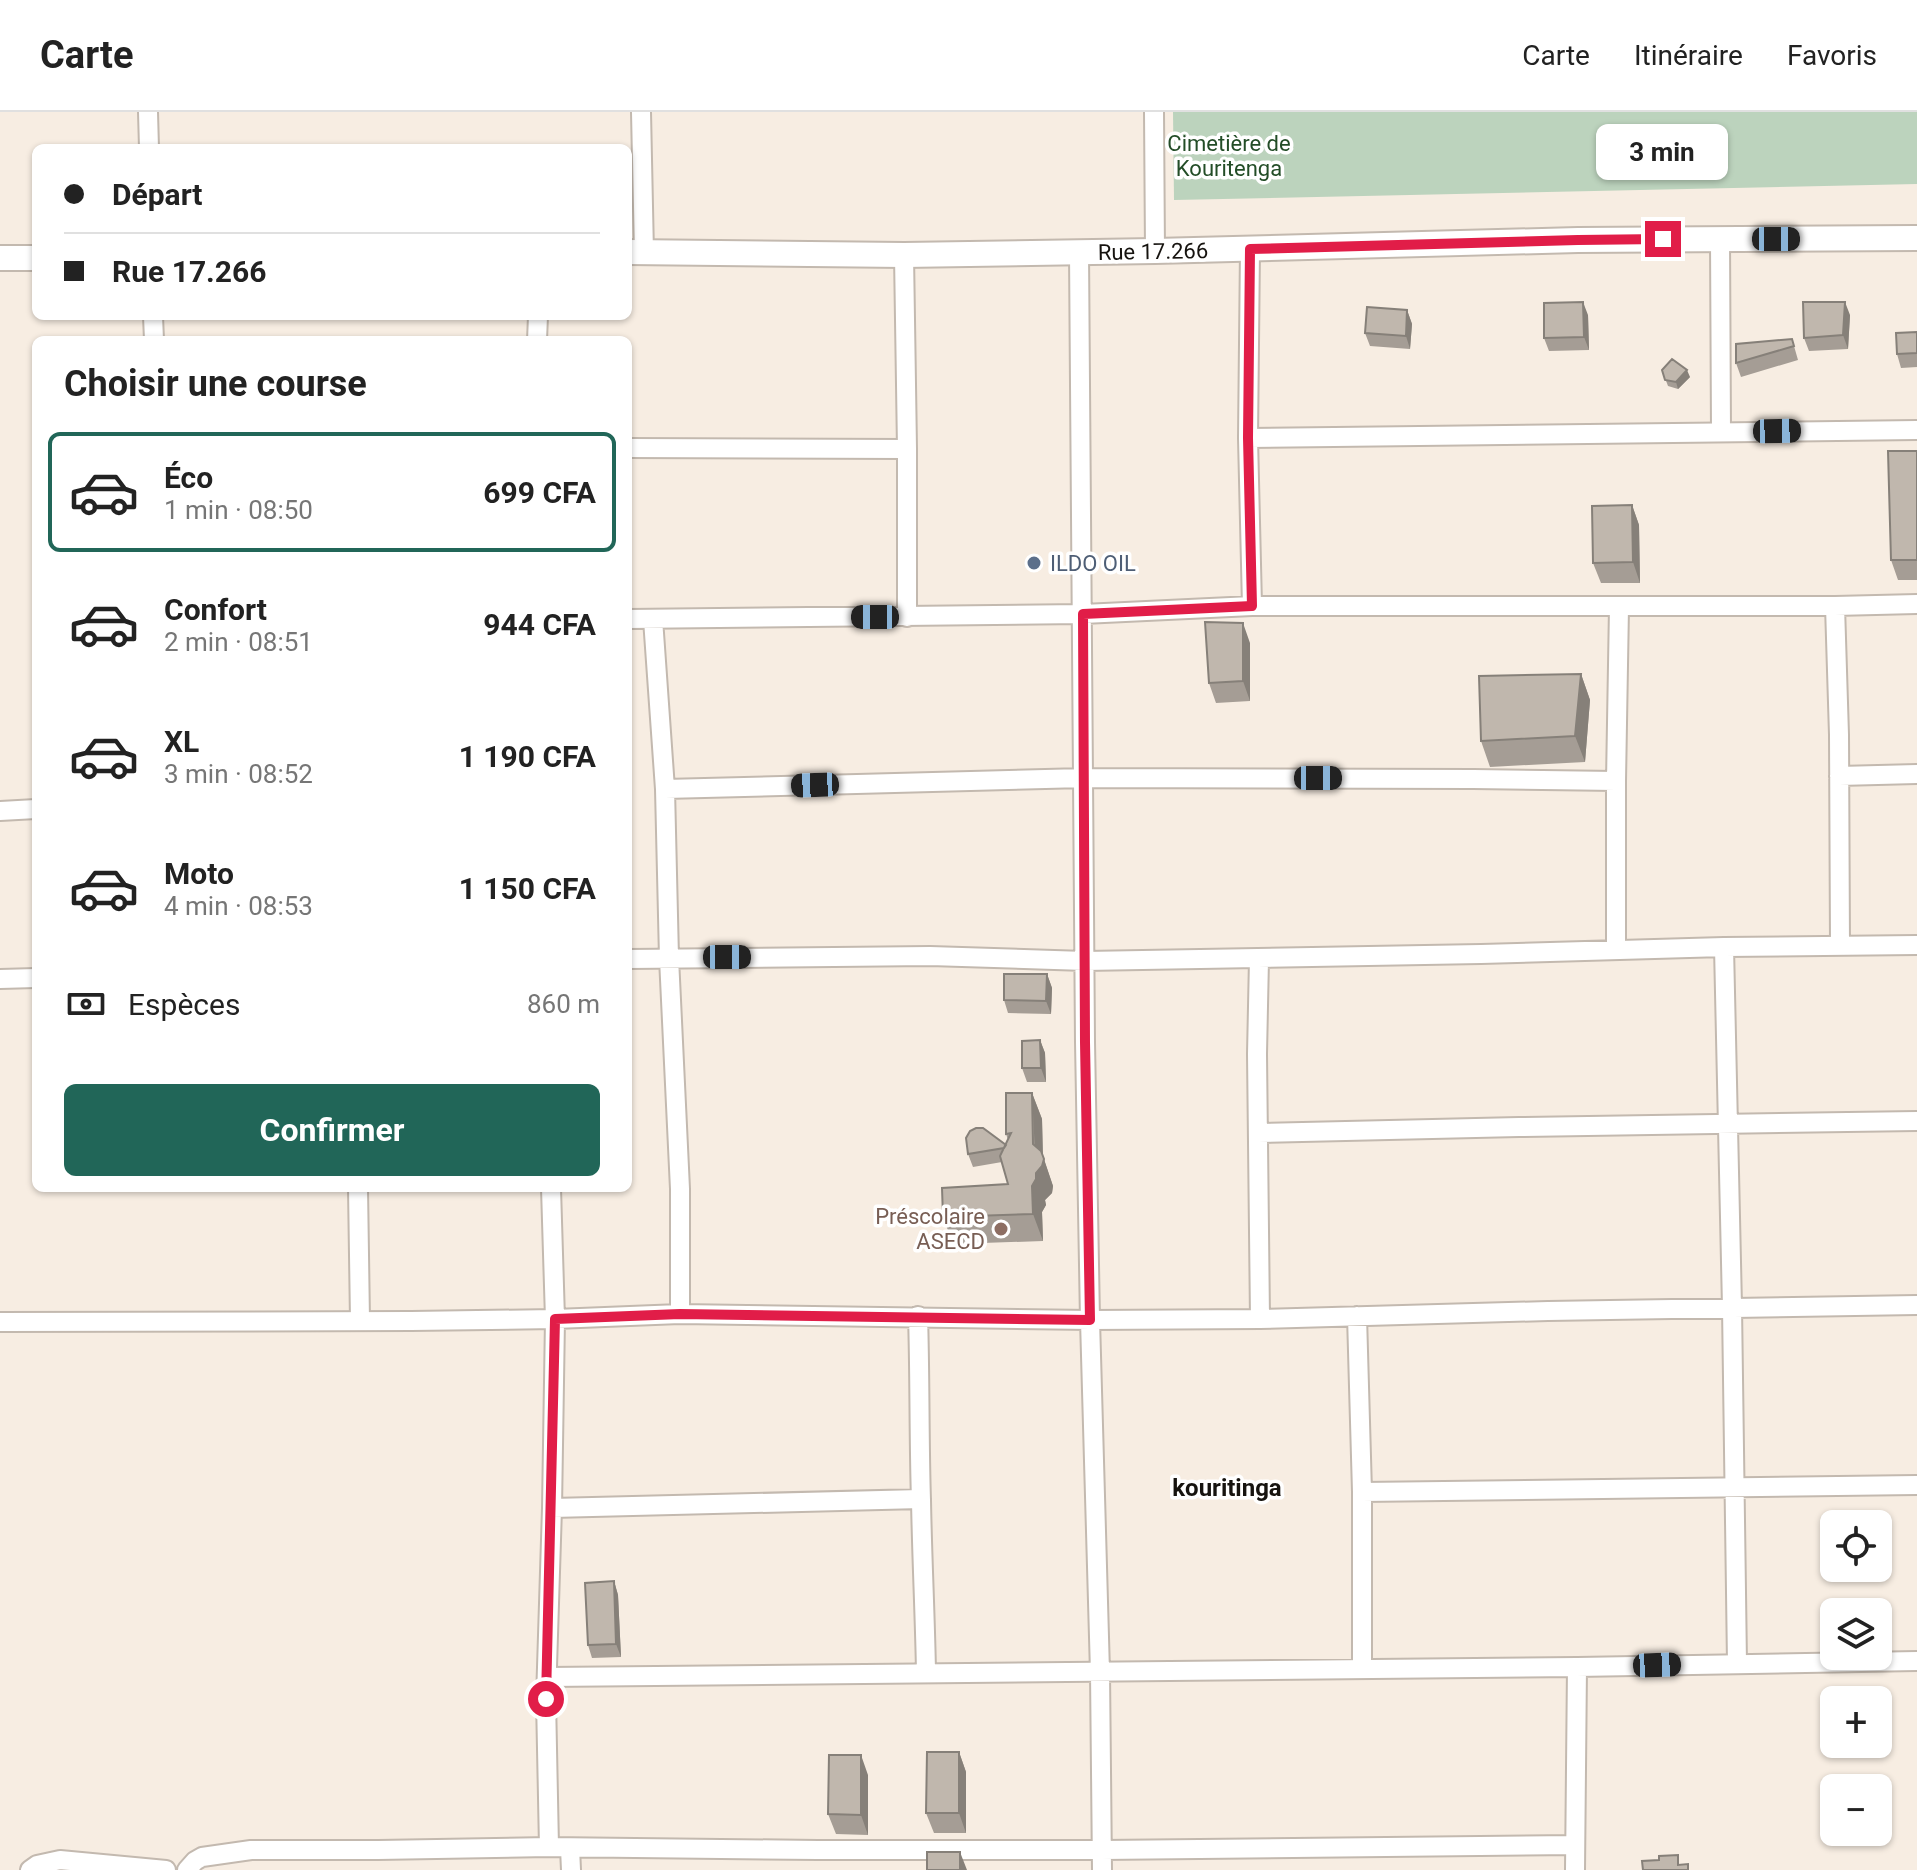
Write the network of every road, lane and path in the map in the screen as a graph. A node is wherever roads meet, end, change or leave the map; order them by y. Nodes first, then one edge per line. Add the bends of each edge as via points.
1 (148, 112) edge
2 (641, 112) edge
3 (1154, 112) edge
4 (149, 144) edge
5 (1917, 238) edge
6 (1720, 239) junction
7 (1250, 249) junction
8 (1155, 251) junction
9 (636, 252) edge
10 (1079, 252) junction
11 (904, 255) junction
12 (0, 258) edge
13 (32, 258) edge
14 (1917, 430) edge
15 (1721, 432) junction
16 (1248, 438) junction
17 (632, 448) edge
18 (907, 449) junction
19 (1917, 604) edge
20 (1252, 606) junction
21 (1835, 606) junction
22 (1619, 607) junction
23 (1083, 614) junction
24 (907, 617) junction
25 (632, 619) edge
26 (653, 619) junction
27 (1917, 774) edge
28 (1839, 776) junction
29 (1084, 778) junction
30 (1616, 781) junction
31 (665, 789) junction
32 (32, 809) edge
33 (0, 811) edge
34 (1840, 945) junction
35 (1917, 945) edge
36 (1724, 947) junction
37 (1616, 950) junction
38 (669, 958) junction
39 (632, 959) edge
40 (1259, 959) junction
41 (1085, 961) junction
42 (32, 978) edge
43 (0, 979) edge
44 (1917, 1121) edge
45 (1729, 1124) junction
46 (1258, 1133) junction
47 (358, 1192) edge
48 (551, 1192) edge
49 (1917, 1305) edge
50 (1732, 1307) junction
51 (680, 1314) junction
52 (918, 1316) junction
53 (1357, 1316) junction
54 (555, 1319) junction
55 (1260, 1319) junction
56 (1090, 1320) junction
57 (360, 1321) junction
58 (0, 1322) edge
59 (1917, 1485) edge
60 (1735, 1488) junction
61 (1362, 1492) junction
62 (921, 1499) junction
63 (552, 1508) junction
64 (1917, 1661) edge
65 (1737, 1663) junction
66 (1577, 1667) junction
67 (1362, 1668) junction
68 (926, 1672) junction
69 (1100, 1672) junction
70 (547, 1677) junction
71 (1575, 1845) junction
72 (549, 1847) junction
73 (570, 1848) junction
74 (1102, 1850) junction
75 (30, 1870) edge
76 (166, 1870) edge
77 (187, 1870) edge
78 (571, 1870) edge
79 (1102, 1870) edge
80 (1575, 1870) edge

1 - 4 street
2 - 9 street
3 - 8 street
5 - 6 main road, Rue 17.266
6 - 7 main road, Rue 17.266
6 - 15 street
7 - 8 main road, Rue 17.266
7 - 16 street
8 - 10 main road, Rue 17.266
9 - 11 main road, Rue 17.266
10 - 11 main road, Rue 17.266
10 - 23 street
11 - 18 street
12 - 13 main road
14 - 15 street
15 - 16 street
16 - 20 street
17 - 18 street
18 - 24 street
19 - 21 street
20 - 22 street
20 - 23 street
21 - 22 street
21 - 28 street
22 - 30 street
23 - 24 street
23 - 29 street
24 - 26 street
25 - 26 street
26 - 31 street
27 - 28 street
28 - 34 street
29 - 30 street
29 - 31 street
29 - 41 street
30 - 37 street
31 - 38 street
32 - 33 street
34 - 35 street
34 - 36 street
36 - 37 street
36 - 45 street
37 - 40 street
38 - 39 street
38 - 41 street
38 - 51 street
40 - 41 street
40 - 46 street
41 - 56 street
42 - 43 street
44 - 45 street
45 - 46 street
45 - 50 street
46 - 55 street
47 - 57 street
48 - 54 street
49 - 50 street
50 - 53 street
50 - 60 street
51 - 52 street
51 - 54 street
52 - 56 street
52 - 62 street
53 - 55 street
53 - 61 street
54 - 57 street
54 - 63 street
55 - 56 street
56 - 69 street
57 - 58 street
59 - 60 street
60 - 61 street
60 - 65 street
61 - 67 street
62 - 63 street
62 - 68 street
63 - 70 street
64 - 65 street
65 - 66 street
66 - 67 street
66 - 71 street
67 - 69 street
68 - 69 street
68 - 70 street
69 - 74 street
70 - 72 street
71 - 74 street
71 - 80 street
72 - 73 street
72 - 77 street via 251,1850 202,1857
73 - 74 street
73 - 78 street
74 - 79 street
75 - 76 street via 60,1860

